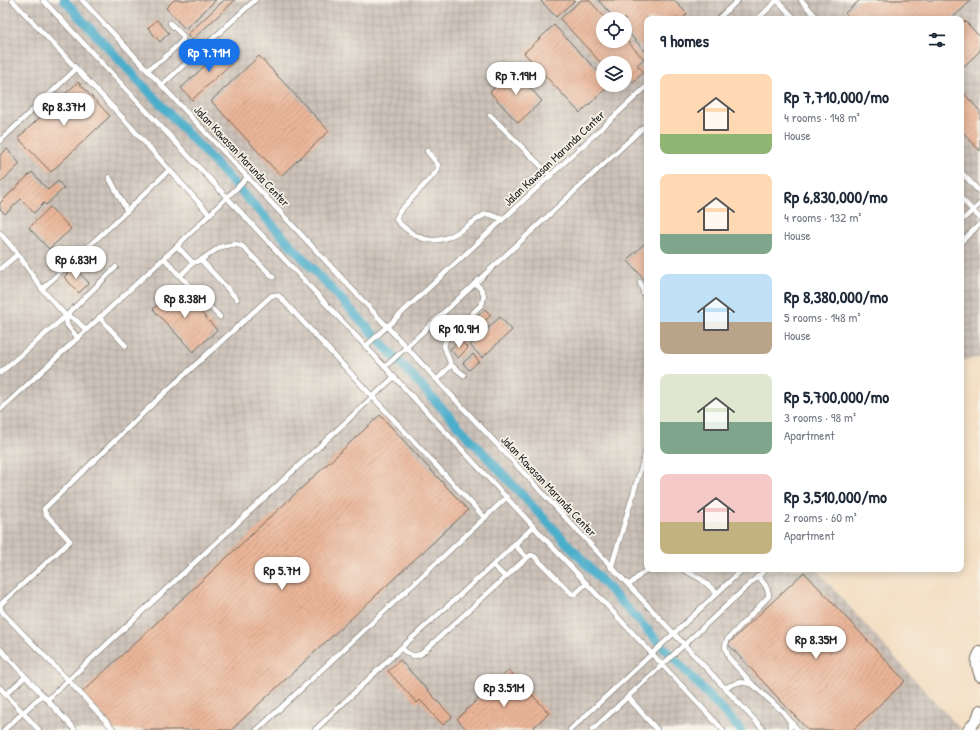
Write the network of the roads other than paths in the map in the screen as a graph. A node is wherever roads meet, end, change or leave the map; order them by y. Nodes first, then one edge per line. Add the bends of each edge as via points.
1 (12, 0) edge
2 (43, 0) edge
3 (82, 0) edge
4 (255, 0) edge
5 (738, 0) edge
6 (777, 0) edge
7 (801, 0) edge
8 (721, 16) edge
9 (761, 16) edge
10 (792, 16) edge
11 (815, 16) edge
12 (170, 23) dead end
13 (76, 69) junction
14 (147, 70) junction
15 (162, 85) junction
16 (644, 89) edge
17 (490, 115) dead end
18 (644, 127) edge
19 (0, 141) edge
20 (427, 151) dead end
21 (169, 170) junction
22 (964, 175) edge
23 (551, 176) junction
24 (109, 177) dead end
25 (247, 178) junction
26 (980, 192) edge
27 (228, 196) junction
28 (964, 201) edge
29 (980, 204) edge
30 (973, 210) junction
31 (127, 211) junction
32 (210, 215) junction
33 (964, 218) edge
34 (980, 218) edge
35 (502, 219) junction
36 (980, 224) edge
37 (0, 233) edge
38 (964, 239) edge
39 (177, 246) junction
40 (18, 254) junction
41 (164, 258) junction
42 (201, 260) junction
43 (193, 263) junction
44 (116, 267) dead end
45 (0, 269) edge
46 (180, 276) junction
47 (273, 277) dead end
48 (640, 282) dead end
49 (475, 283) junction
50 (42, 289) junction
51 (644, 295) edge
52 (237, 299) dead end
53 (66, 316) junction
54 (99, 317) junction
55 (220, 317) dead end
56 (386, 328) junction
57 (86, 330) junction
58 (78, 338) junction
59 (367, 345) junction
60 (126, 346) dead end
61 (405, 348) junction
62 (450, 365) junction
63 (386, 366) junction
64 (0, 373) edge
65 (464, 375) dead end
66 (394, 377) junction
67 (437, 380) junction
68 (373, 398) junction
69 (0, 410) edge
70 (644, 458) edge
71 (507, 497) junction
72 (485, 518) junction
73 (533, 526) junction
74 (514, 544) junction
75 (527, 558) junction
76 (493, 565) junction
77 (611, 568) junction
78 (644, 572) edge
79 (688, 572) edge
80 (740, 572) edge
81 (763, 572) edge
82 (758, 576) junction
83 (505, 577) junction
84 (586, 584) junction
85 (629, 585) junction
86 (717, 593) junction
87 (0, 608) edge
88 (674, 634) junction
89 (682, 646) junction
90 (400, 648) junction
91 (0, 650) edge
92 (654, 652) junction
93 (980, 652) edge
94 (665, 663) junction
95 (25, 676) junction
96 (980, 676) edge
97 (69, 681) junction
98 (752, 684) junction
99 (0, 688) edge
100 (724, 688) junction
101 (6, 694) junction
102 (42, 695) junction
103 (628, 697) junction
104 (47, 700) junction
105 (980, 710) edge
106 (23, 713) junction
107 (790, 721) junction
108 (4, 730) edge
109 (40, 730) edge
110 (75, 730) edge
111 (114, 730) edge
112 (257, 730) edge
113 (315, 730) edge
114 (570, 730) edge
115 (592, 730) edge
116 (657, 730) edge
117 (723, 730) edge
118 (764, 730) edge
119 (790, 730) edge
120 (798, 730) edge
121 (968, 730) edge

1 - 13 lane
2 - 27 lane
3 - 14 lane, Jalan Kawasan Marunda Center
4 - 15 lane
5 - 8 lane
6 - 9 lane
6 - 10 lane
7 - 11 lane
12 - 14 lane via 183,40
13 - 19 lane
13 - 21 lane
14 - 15 lane, Jalan Kawasan Marunda Center
15 - 25 lane, Jalan Kawasan Marunda Center
16 - 23 lane, Jalan Kawasan Marunda Center
17 - 23 lane
18 - 49 lane
20 - 35 lane via 438,164 438,170 400,211 396,219 404,228 424,240 432,241 442,240 460,231 486,214
21 - 31 lane
21 - 32 lane
22 - 26 lane
23 - 35 lane, Jalan Kawasan Marunda Center
24 - 31 lane
25 - 27 lane
25 - 56 lane, Jalan Kawasan Marunda Center
27 - 32 lane
27 - 59 lane
28 - 30 lane
29 - 30 lane
30 - 33 lane
30 - 34 lane
31 - 50 lane
32 - 39 lane
35 - 56 lane, Jalan Kawasan Marunda Center
36 - 38 lane
37 - 40 lane
39 - 41 lane
39 - 43 lane
40 - 45 lane
40 - 50 lane
41 - 46 lane
41 - 54 lane
42 - 43 lane
42 - 47 lane via 220,247 235,244 242,246
42 - 52 lane
43 - 46 lane
44 - 53 lane
46 - 55 lane
48 - 51 lane
49 - 61 lane
49 - 62 lane via 484,295 482,304 446,339 444,346
50 - 53 lane
53 - 57 lane via 71,316
53 - 58 lane via 67,325
53 - 64 lane
54 - 57 lane
54 - 60 lane
56 - 59 lane, Jalan Kawasan Marunda Center
56 - 61 lane, Jalan Kawasan Marunda Center
57 - 58 lane
58 - 69 lane
59 - 63 lane
61 - 63 lane
61 - 67 lane, Jalan Kawasan Marunda Center
62 - 65 lane
62 - 67 lane
63 - 66 lane
66 - 68 lane
66 - 71 lane
67 - 77 lane, Jalan Kawasan Marunda Center
68 - 72 lane
68 - 87 lane via 279,296 271,296 159,398 44,509 70,541 1,604
68 - 97 lane
70 - 77 lane
71 - 72 lane
71 - 73 lane
72 - 112 lane
73 - 74 lane
73 - 84 lane
74 - 75 lane
74 - 76 lane
75 - 83 lane
75 - 84 lane via 534,556 572,594
76 - 83 lane
76 - 90 lane
77 - 85 lane, Jalan Kawasan Marunda Center
78 - 85 lane
79 - 86 lane via 701,579
80 - 86 lane
81 - 82 lane
82 - 89 lane
82 - 98 lane via 766,586 768,596 727,640 725,647 729,658
83 - 90 lane via 421,654 414,656
84 - 92 lane
85 - 88 lane, Jalan Kawasan Marunda Center
86 - 88 lane
87 - 97 lane
88 - 89 lane, Jalan Kawasan Marunda Center
88 - 92 lane
89 - 94 lane
89 - 100 lane, Jalan Kawasan Marunda Center
90 - 113 lane
91 - 95 lane
92 - 94 lane
92 - 114 lane
93 - 96 street via 976,666
94 - 103 lane
94 - 117 lane
95 - 101 lane
95 - 102 lane
97 - 104 lane
97 - 111 lane
98 - 100 lane via 739,682
98 - 107 lane
99 - 101 lane
100 - 118 lane, Jalan Kawasan Marunda Center
101 - 106 lane
102 - 104 lane
102 - 106 lane
103 - 115 lane
103 - 116 lane
104 - 110 lane
105 - 121 street via 977,720
106 - 108 lane
106 - 109 lane
107 - 119 lane
107 - 120 lane

